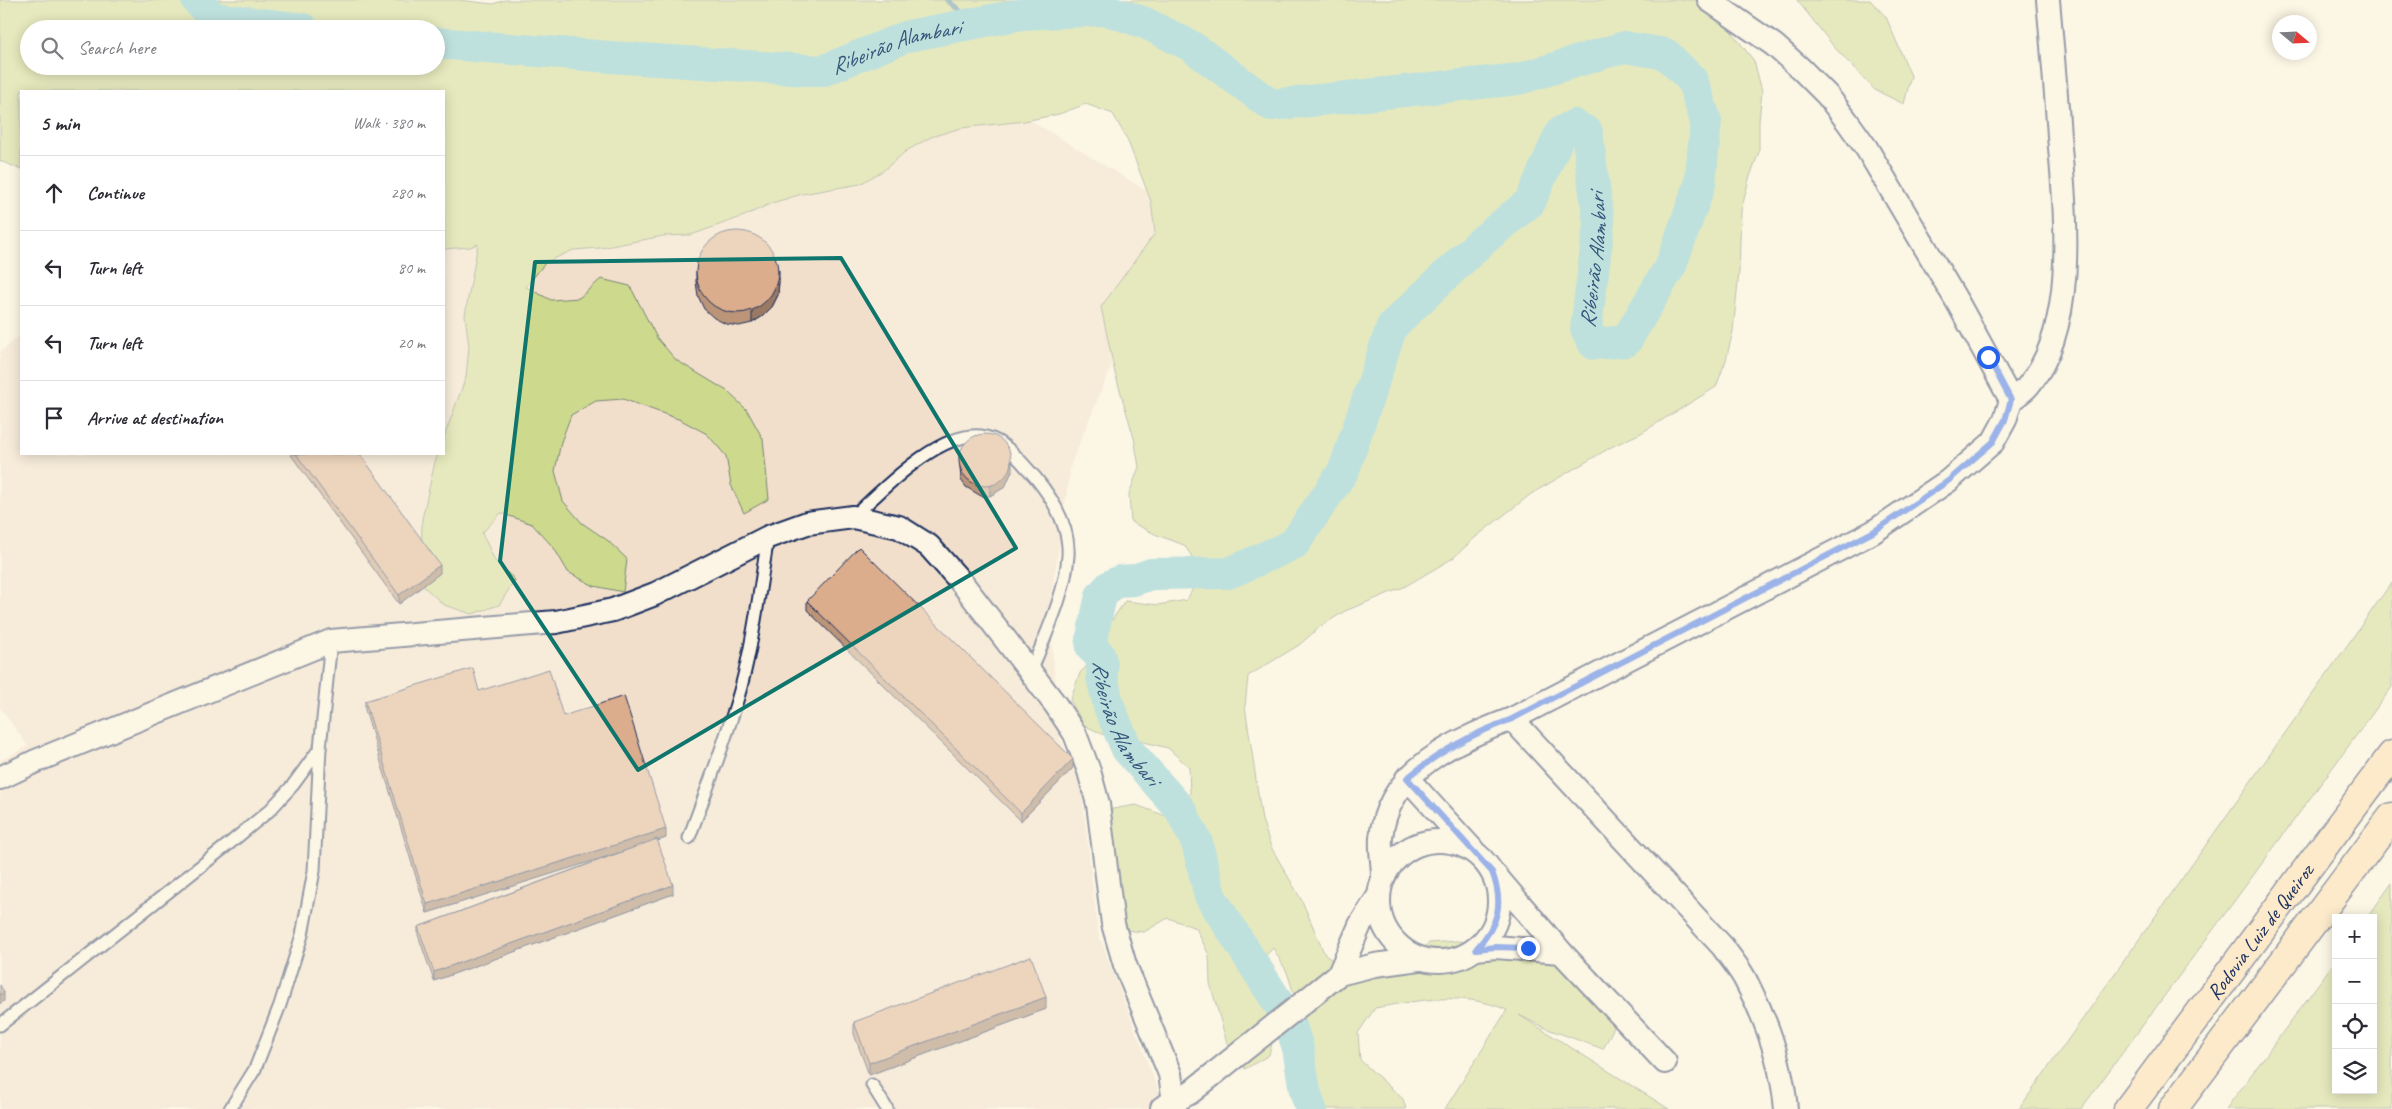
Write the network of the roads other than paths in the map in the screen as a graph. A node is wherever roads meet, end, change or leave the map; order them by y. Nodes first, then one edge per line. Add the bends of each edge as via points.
1 (1709, 0) edge
2 (2048, 0) edge
3 (2011, 400) junction
4 (853, 518) junction
5 (768, 537) junction
6 (331, 641) junction
7 (1031, 672) junction
8 (1512, 719) junction
9 (320, 748) junction
10 (2392, 755) edge
11 (0, 778) edge
12 (1407, 778) junction
13 (2392, 817) edge
14 (689, 838) dead end
15 (1476, 853) junction
16 (1492, 872) junction
17 (1381, 887) junction
18 (1476, 949) junction
19 (1561, 952) junction
20 (1419, 959) junction
21 (1332, 979) junction
22 (0, 1025) edge
23 (1665, 1062) dead end
24 (872, 1085) dead end
25 (1179, 1104) edge
26 (230, 1109) edge
27 (886, 1109) edge
28 (1786, 1109) edge
29 (2128, 1109) edge
30 (2174, 1109) edge

1 - 3 street via 1774,45 1827,95 1842,114 1867,149 1958,302
2 - 3 street via 2066,260 2055,331 2044,362 2028,386
3 - 8 street via 1993,442 1948,481 1873,532
4 - 5 street via 807,523
4 - 7 street via 899,527 929,546
4 - 7 lane via 901,473 927,454 958,438 985,436 1005,446 1049,494 1064,527 1068,555 1060,593
5 - 6 street via 655,594 613,610 556,622
5 - 14 lane via 741,686
6 - 9 lane
6 - 11 street
7 - 25 street via 1074,734 1089,771 1098,804 1113,924 1125,965
8 - 12 street via 1461,740
8 - 28 street via 1723,947 1747,982 1763,1019 1776,1056
9 - 22 lane via 270,810
9 - 26 lane via 314,871 302,935 255,1069
10 - 29 highway, Rodovia Luiz de Queiroz
12 - 15 street
12 - 17 street via 1389,807 1382,838
13 - 30 highway, Rodovia Luiz de Queiroz
15 - 16 street
15 - 17 street via 1457,843 1435,840 1413,846 1396,858
16 - 18 street via 1498,888 1496,921
16 - 19 street
17 - 20 street via 1380,917 1388,935 1402,950
17 - 21 street
18 - 19 street via 1495,947
18 - 20 street via 1459,958 1439,962
19 - 23 street
20 - 21 street via 1375,964
21 - 25 street
24 - 27 lane

